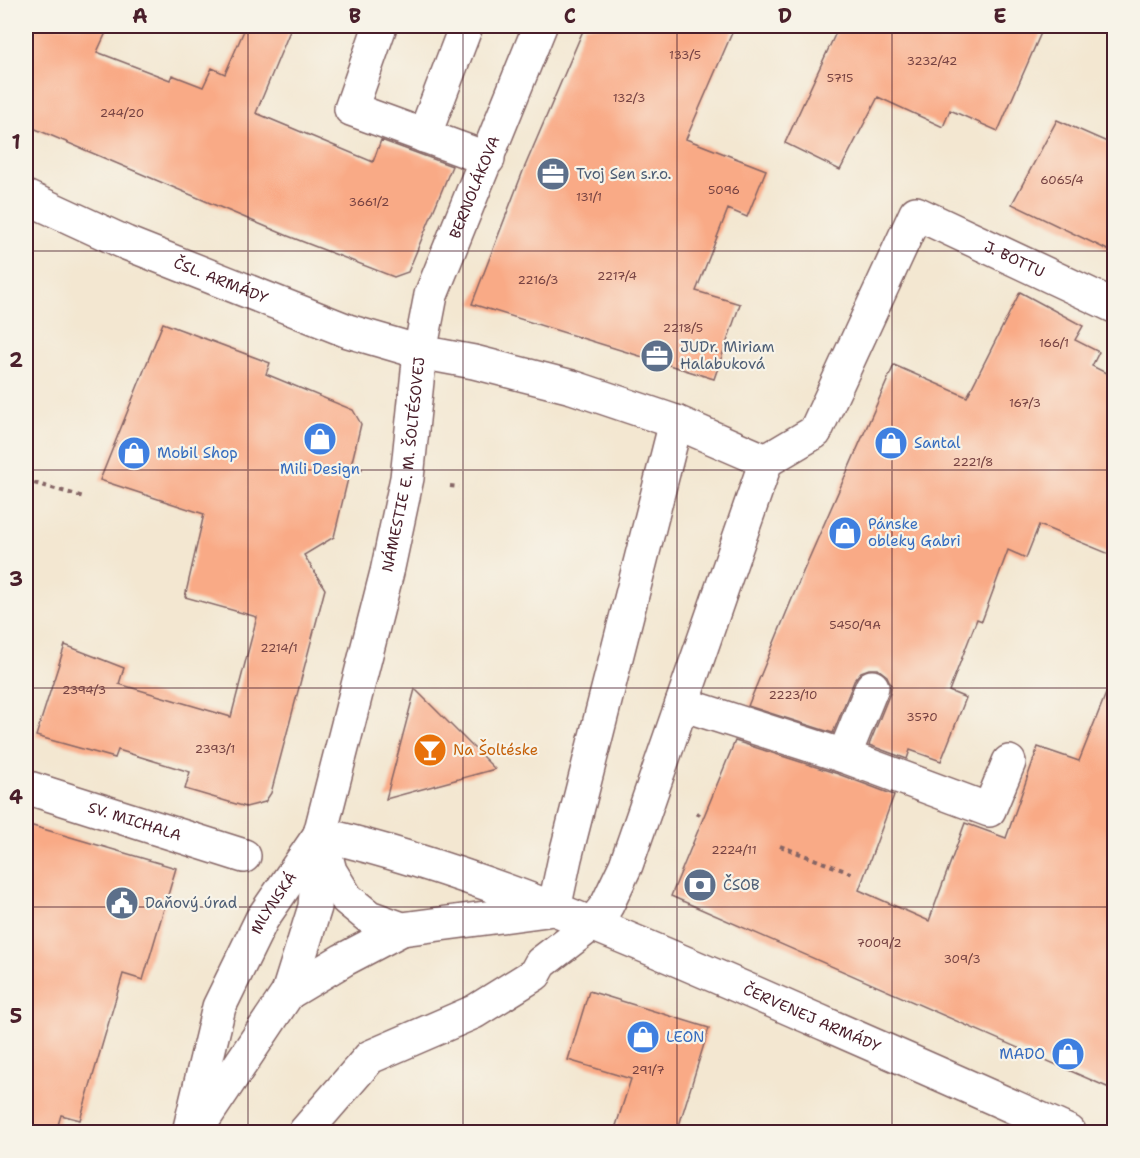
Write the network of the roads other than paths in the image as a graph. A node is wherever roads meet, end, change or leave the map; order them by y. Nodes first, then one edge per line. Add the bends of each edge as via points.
1 (380, 26) edge
2 (466, 26) edge
3 (540, 26) edge
4 (424, 136) junction
5 (488, 159) junction
6 (26, 196) edge
7 (1114, 306) edge
8 (420, 352) junction
9 (676, 422) junction
10 (766, 461) junction
11 (872, 687) dead end
12 (682, 704) junction
13 (844, 756) junction
14 (1009, 762) dead end
15 (26, 788) edge
16 (320, 834) junction
17 (244, 856) dead end
18 (554, 909) junction
19 (593, 923) junction
20 (402, 929) junction
21 (288, 993) junction
22 (189, 1132) edge
23 (195, 1132) edge
24 (305, 1132) edge
25 (1069, 1132) edge

1 - 4 street via 351,109
2 - 4 street
3 - 5 street, BERNOLÁKOVA
4 - 5 street
5 - 8 street, BERNOLÁKOVA via 431,295
6 - 8 street, ČSL. ARMÁDY via 126,243 348,331
7 - 10 street, J. BOTTU via 916,213 815,432
8 - 9 street, NÁMESTIE E. M. ŠOLTÉSOVEJ via 572,387
8 - 16 street, NÁMESTIE E. M. ŠOLTÉSOVEJ via 407,478
9 - 10 street, NÁMESTIE E. M. ŠOLTÉSOVEJ
9 - 18 street
10 - 12 street
11 - 13 street
12 - 13 street
12 - 19 street via 620,880
13 - 14 street via 989,810
15 - 17 street, SV. MICHALA
16 - 18 street, ČERVENEJ ARMÁDY via 446,870
16 - 20 street, ČERVENEJ ARMÁDY via 330,871 347,899 369,917
16 - 21 street, MLYNSKÁ via 315,907
16 - 22 street, MLYNSKÁ via 262,919 219,1007
18 - 19 street, ČERVENEJ ARMÁDY
18 - 20 street, ČERVENEJ ARMÁDY
19 - 24 street via 541,963 536,974 474,1012 370,1057
19 - 25 street, ČERVENEJ ARMÁDY
20 - 21 street, MLYNSKÁ
21 - 23 street, MLYNSKÁ

